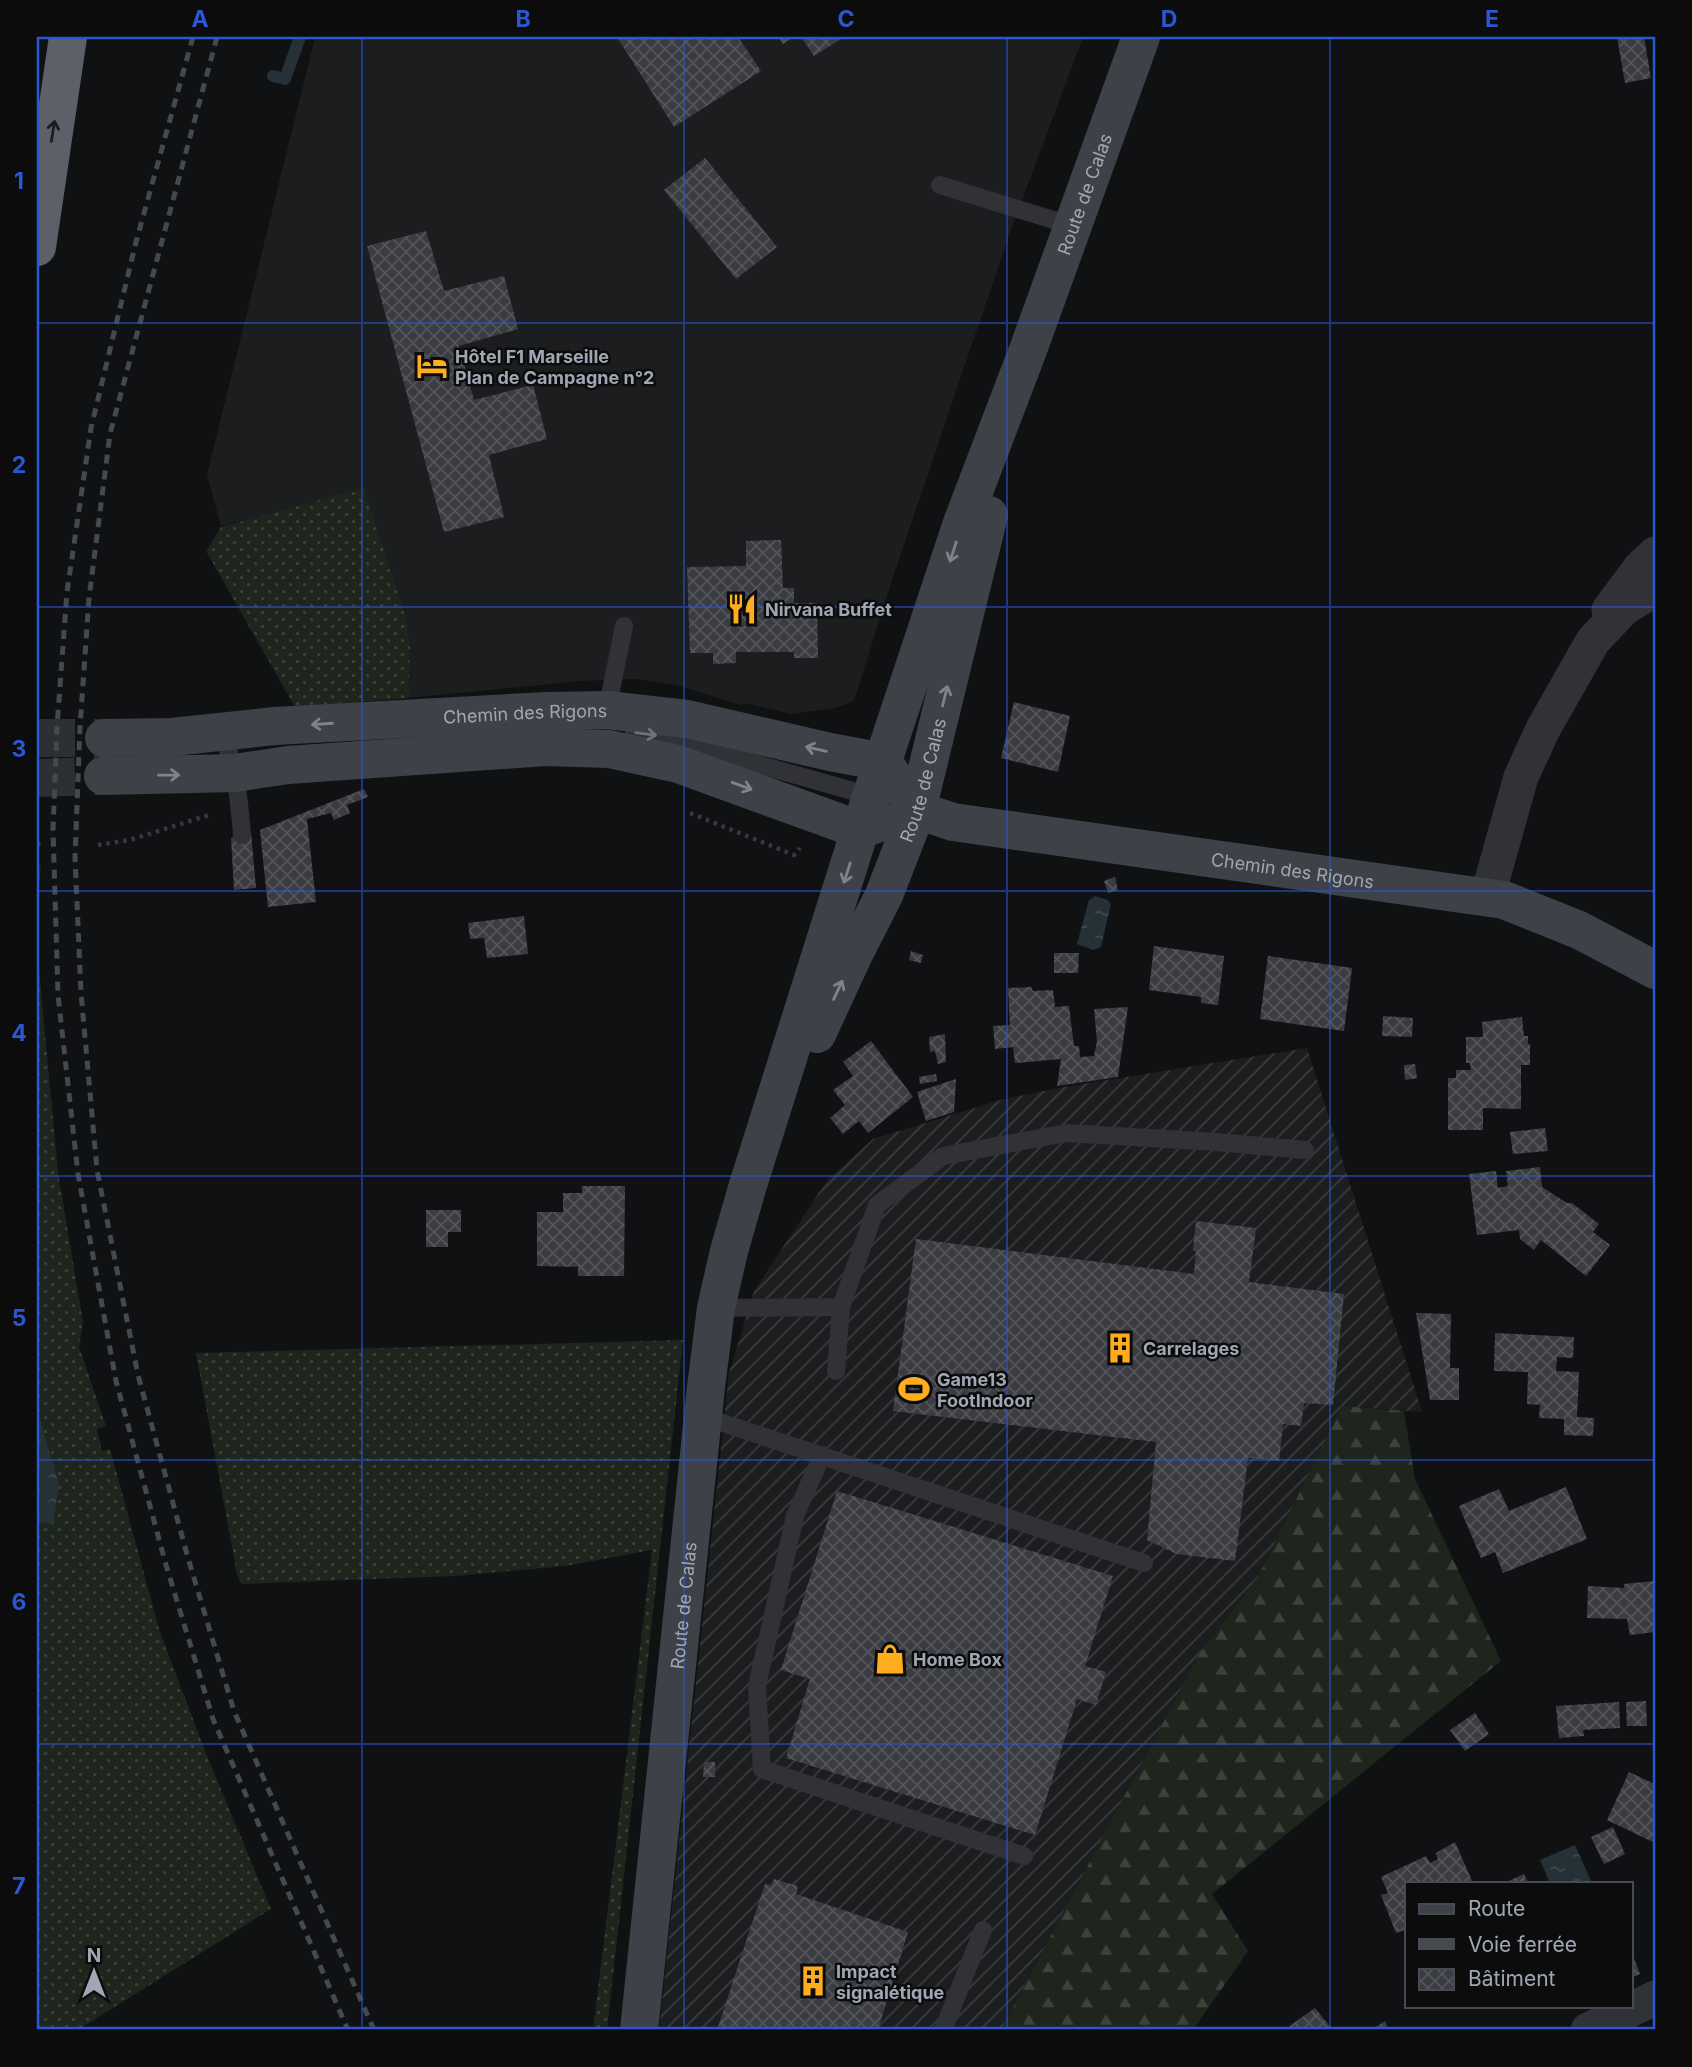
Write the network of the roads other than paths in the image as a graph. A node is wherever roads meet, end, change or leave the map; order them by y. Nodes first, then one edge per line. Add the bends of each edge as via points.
1 (68, 37) edge
2 (1141, 37) edge
3 (940, 185) dead end
4 (1073, 226) junction
5 (37, 247) edge
6 (1028, 350) junction
7 (1655, 554) edge
8 (1655, 589) edge
9 (624, 626) dead end
10 (1593, 640) junction
11 (613, 720) junction
12 (573, 728) dead end
13 (548, 729) dead end
14 (221, 732) junction
15 (104, 738) tunnel mouth
16 (373, 742) dead end
17 (288, 765) junction
18 (103, 776) tunnel mouth
19 (237, 789) junction
20 (872, 796) junction
21 (918, 810) junction
22 (242, 835) dead end
23 (1487, 898) junction
24 (1655, 970) edge
25 (1305, 1150) dead end
26 (747, 1185) junction
27 (841, 1307) junction
28 (716, 1308) junction
29 (836, 1371) dead end
30 (702, 1416) junction
31 (822, 1455) junction
32 (1144, 1563) dead end
33 (1024, 1856) dead end
34 (983, 1930) dead end
35 (1655, 1998) edge
36 (639, 2030) edge
37 (943, 2030) edge
38 (1588, 2030) edge

5 -> 1 highway
2 - 4 main road, Route de Calas
3 - 4 lane
4 - 6 main road, Route de Calas
6 -> 20 main road, Route de Calas via 962,523
21 -> 6 main road, Route de Calas
7 - 10 street via 1622,591
8 - 10 street via 1623,609
9 - 11 lane
10 - 23 street via 1521,778
11 -> 14 main road, Chemin des Rigons via 439,716
11 - 20 main road, Chemin des Rigons via 687,719 830,752
12 - 13 lane, Chemin des Rigons
14 - 15 main road, Chemin des Rigons
14 - 19 lane via 230,751
16 - 17 lane, Chemin des Rigons
17 - 19 main road, Chemin des Rigons
17 -> 20 main road, Chemin des Rigons via 545,747 609,749
18 -> 19 main road, Chemin des Rigons
19 - 22 lane
20 - 21 main road
20 - 21 main road, Chemin des Rigons
20 -> 26 main road, Route de Calas
21 - 23 main road, Chemin des Rigons via 953,822
26 -> 21 main road, Route de Calas via 884,895
23 - 24 main road, Chemin des Rigons via 1504,900 1579,930
25 - 27 lane via 1066,1133 943,1156 877,1205
26 - 28 main road, Route de Calas
27 - 28 lane
27 - 29 lane
28 - 30 main road, Route de Calas
30 - 31 lane
30 - 36 main road, Route de Calas
31 - 32 lane
31 - 33 lane via 795,1516 757,1686 762,1769
34 - 37 lane
35 - 38 street

